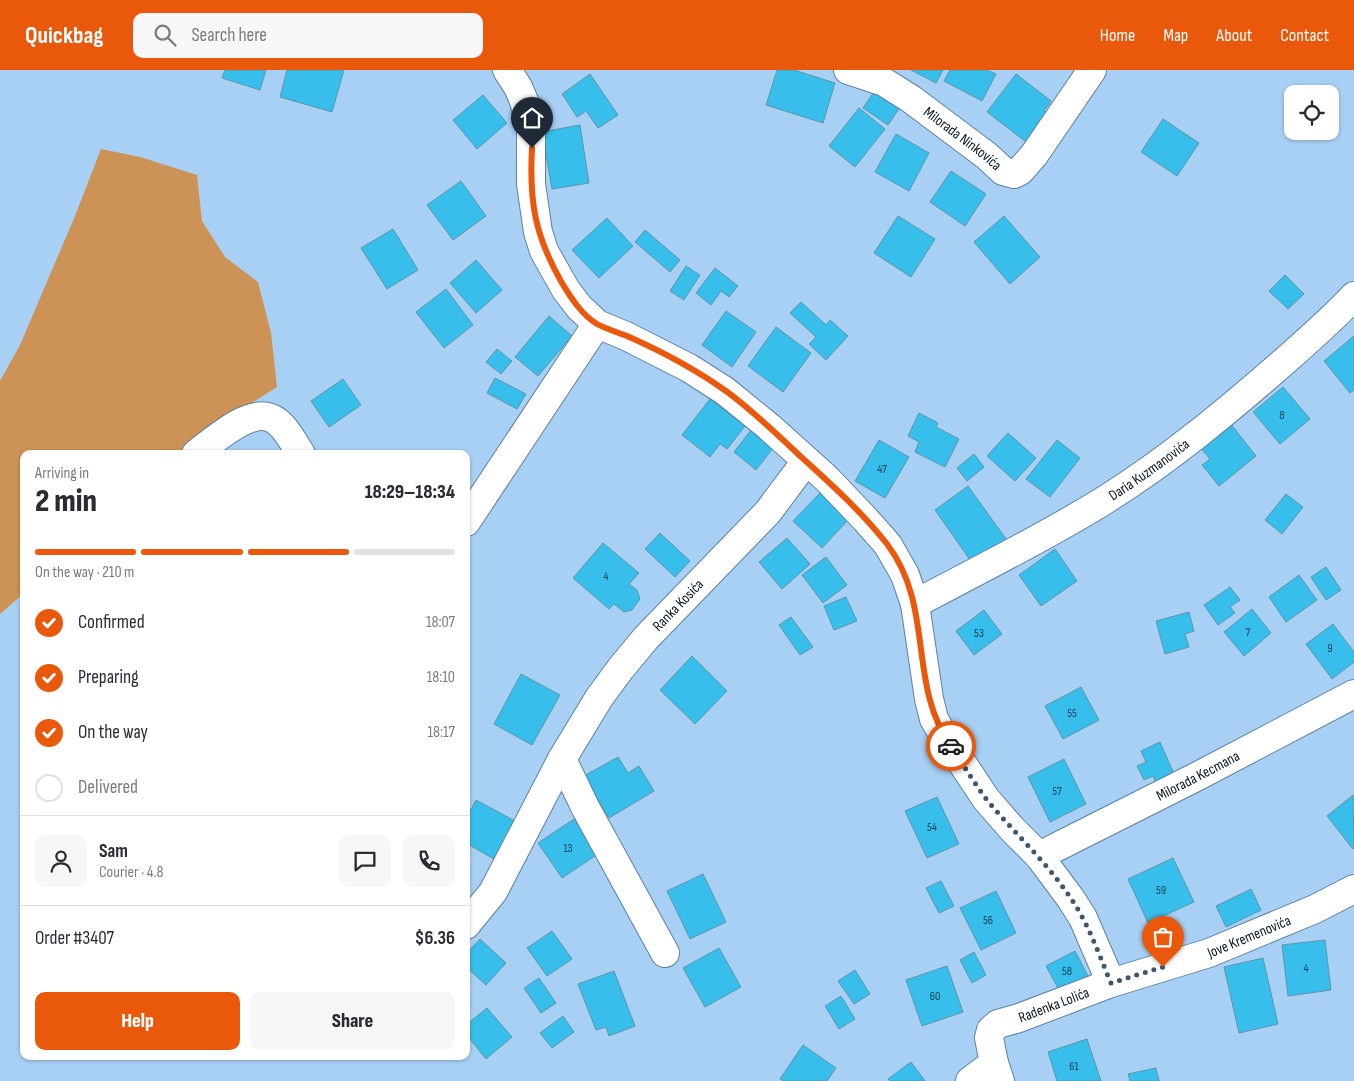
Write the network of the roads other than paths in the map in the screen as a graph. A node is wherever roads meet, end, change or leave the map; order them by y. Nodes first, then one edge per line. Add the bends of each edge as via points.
1 (507, 70) edge
2 (848, 70) edge
3 (1092, 70) edge
4 (1354, 296) edge
5 (597, 324) junction
6 (201, 450) edge
7 (298, 450) edge
8 (806, 461) junction
9 (470, 516) edge
10 (915, 604) junction
11 (1354, 694) edge
12 (562, 759) junction
13 (1039, 856) junction
14 (1354, 889) edge
15 (470, 920) edge
16 (665, 953) dead end
17 (1111, 983) junction
18 (997, 1072) edge
19 (970, 1081) edge

1 - 5 street via 518,87 531,130 534,212 544,251 570,296
2 - 3 street, Milorada Ninkovića via 891,86 951,128 1003,171 1014,174 1034,155
4 - 10 street, Daria Kuzmanovića via 1242,399 1150,470 1068,522
5 - 8 street via 689,368 725,391
5 - 9 street
6 - 7 street via 234,426 254,417 270,417
8 - 10 street via 845,497 888,545 905,575
8 - 12 street, Ranka Kosića via 768,512 621,668
10 - 13 street via 928,699 934,719 986,799
11 - 13 street, Milorada Kecmana
12 - 15 street, Ranka Kosića via 493,892
12 - 16 street
13 - 17 street via 1083,918
14 - 17 street, Jove Kremenovića via 1316,909 1209,953
17 - 18 street, Radenka Lolića via 998,1024 991,1030 989,1038
18 - 19 street, Radenka Lolića

